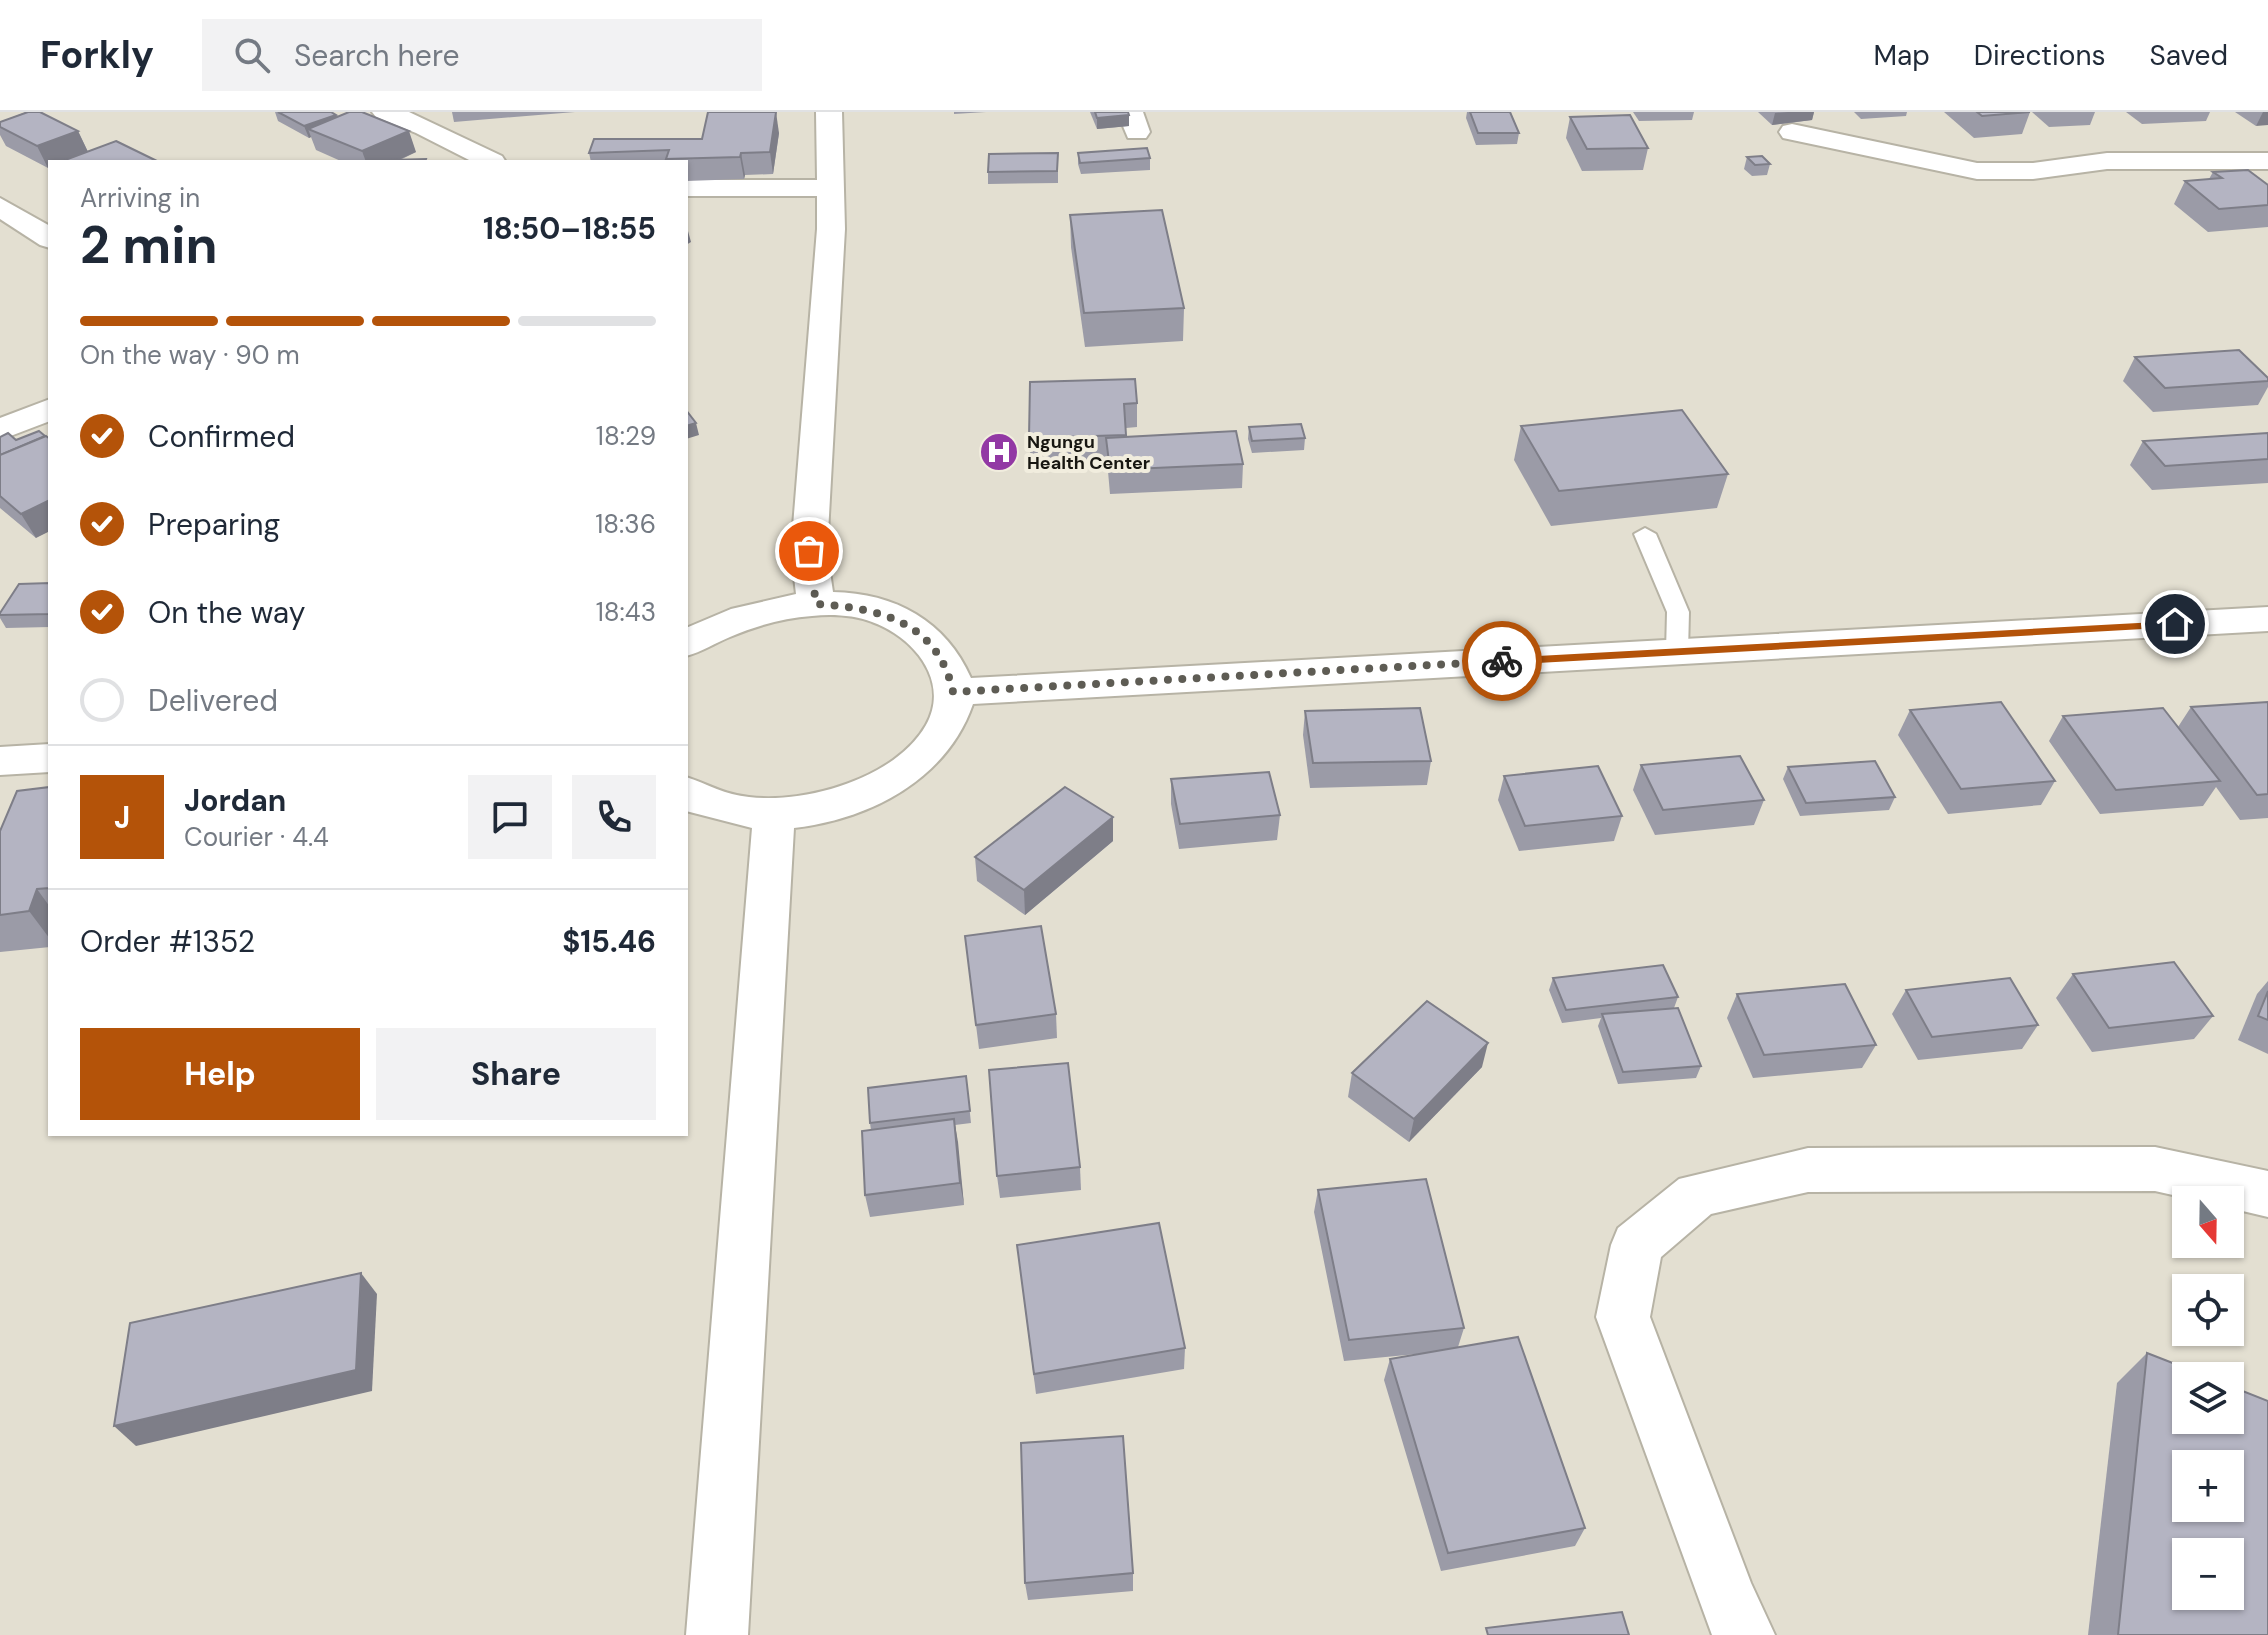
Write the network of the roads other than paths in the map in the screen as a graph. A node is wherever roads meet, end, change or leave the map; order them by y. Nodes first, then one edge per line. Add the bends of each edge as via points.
1 (385, 112) edge
2 (829, 112) edge
3 (1792, 132) dead end
4 (489, 160) edge
5 (2268, 161) edge
6 (688, 188) edge
7 (832, 188) junction
8 (0, 206) edge
9 (48, 238) edge
10 (48, 410) edge
11 (0, 430) edge
12 (1645, 534) dead end
13 (816, 604) junction
14 (2268, 619) edge
15 (688, 643) edge
16 (1677, 652) junction
17 (953, 692) junction
18 (48, 758) edge
19 (0, 761) edge
20 (688, 793) edge
21 (774, 814) junction
22 (2268, 1194) edge
23 (717, 1635) edge
24 (1744, 1635) edge

1 - 4 street
2 - 7 street
3 - 5 street via 1977,171 2033,171 2107,161
6 - 7 street
7 - 13 street via 810,523
8 - 9 street
10 - 11 street
12 - 16 lane via 1678,612
13 - 15 street via 744,615
13 - 17 street via 852,606 912,628 941,656
14 - 16 street
16 - 17 street
17 - 21 street via 936,742 887,784 852,800
18 - 19 street
20 - 21 street via 727,809
21 - 23 street
22 - 24 street via 2155,1169 1808,1170 1697,1195 1637,1245 1623,1317

